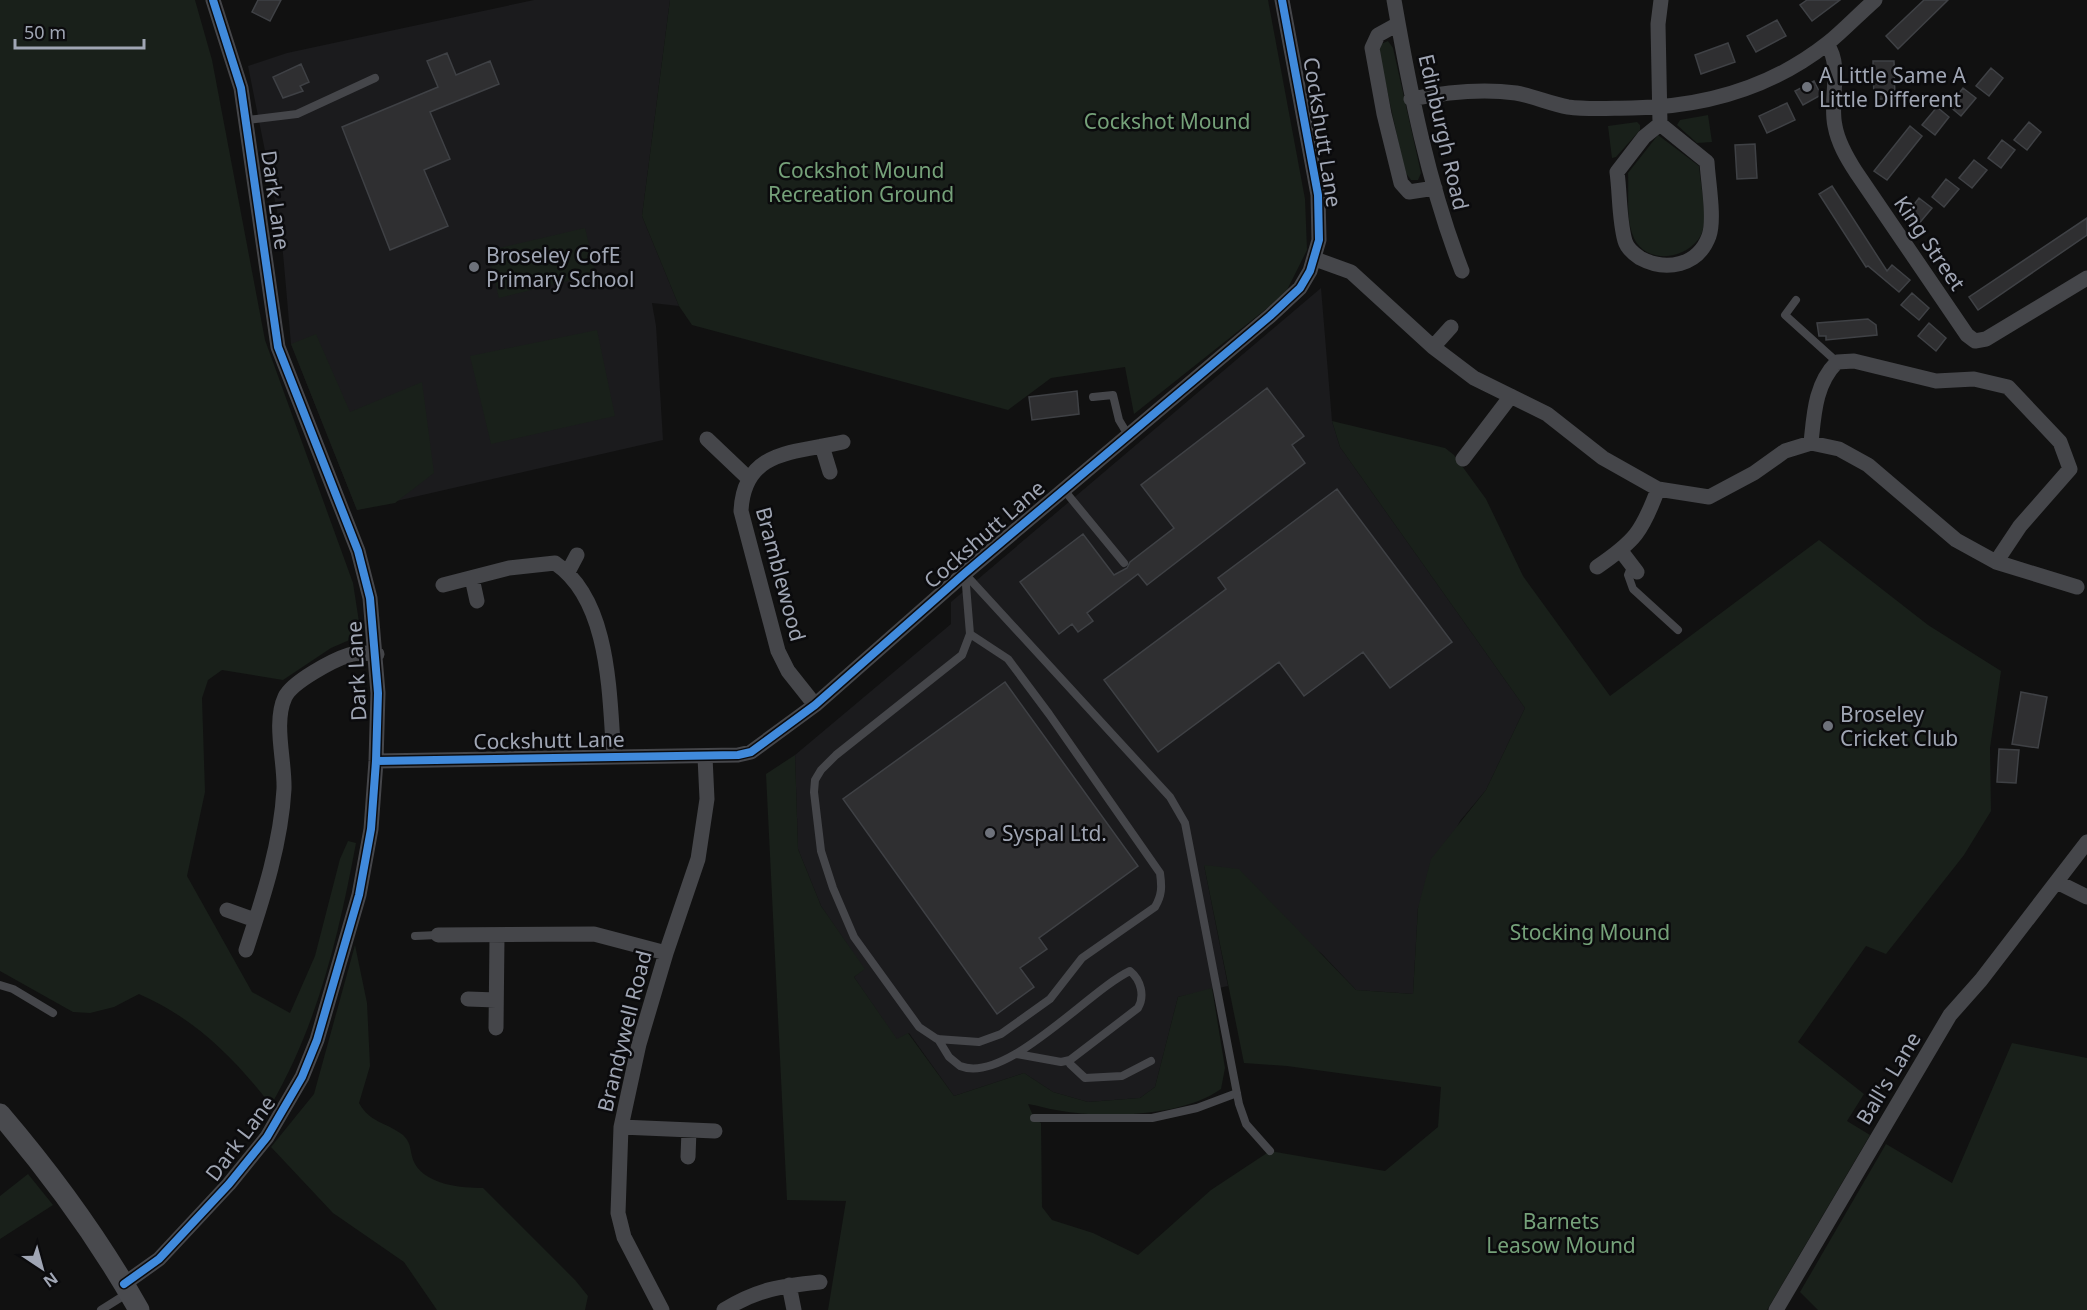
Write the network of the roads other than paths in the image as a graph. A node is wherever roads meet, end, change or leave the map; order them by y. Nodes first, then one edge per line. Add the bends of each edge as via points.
1 (213, 0) edge
2 (1282, 0) edge
3 (1394, 0) edge
4 (1661, 0) edge
5 (1875, 0) edge
6 (1398, 24) junction
7 (1827, 44) junction
8 (375, 78) dead end
9 (1411, 99) junction
10 (1659, 107) junction
11 (246, 120) junction
12 (1660, 124) junction
13 (1435, 189) junction
14 (1315, 259) junction
15 (1462, 271) dead end
16 (2087, 278) edge
17 (1796, 300) dead end
18 (1451, 327) dead end
19 (1433, 347) junction
20 (1837, 362) junction
21 (1511, 396) junction
22 (1093, 397) dead end
23 (1128, 435) junction
24 (707, 439) dead end
25 (843, 442) dead end
26 (1811, 443) junction
27 (822, 447) junction
28 (1462, 459) dead end
29 (830, 472) dead end
30 (748, 478) junction
31 (1658, 489) junction
32 (1064, 490) junction
33 (1621, 550) junction
34 (577, 555) dead end
35 (1996, 562) junction
36 (1124, 563) dead end
37 (1598, 567) dead end
38 (1635, 569) joint
39 (568, 572) junction
40 (965, 573) junction
41 (472, 578) junction
42 (442, 585) dead end
43 (2077, 587) dead end
44 (477, 601) dead end
45 (1678, 630) dead end
46 (970, 634) junction
47 (377, 654) junction
48 (815, 705) junction
49 (614, 757) junction
50 (705, 757) junction
51 (376, 761) junction
52 (2087, 842) edge
53 (2057, 882) junction
54 (2087, 897) edge
55 (227, 910) dead end
56 (255, 920) junction
57 (438, 935) joint
58 (415, 936) dead end
59 (497, 937) junction
60 (246, 950) dead end
61 (666, 953) junction
62 (0, 985) edge
63 (468, 999) dead end
64 (496, 999) junction
65 (53, 1012) dead end
66 (496, 1028) dead end
67 (938, 1039) junction
68 (1017, 1054) junction
69 (1070, 1060) junction
70 (1151, 1061) dead end
71 (1237, 1093) junction
72 (0, 1114) edge
73 (1034, 1118) dead end
74 (621, 1126) junction
75 (689, 1130) junction
76 (715, 1131) dead end
77 (1270, 1151) dead end
78 (688, 1157) dead end
79 (820, 1282) dead end
80 (789, 1285) junction
81 (130, 1296) edge
82 (100, 1310) edge
83 (662, 1310) edge
84 (724, 1310) edge
85 (794, 1310) edge
86 (1776, 1310) edge

1 - 11 street, Dark Lane via 241,88
2 - 14 street, Cockshutt Lane via 1318,195 1319,240
3 - 6 street, Edinburgh Road
4 - 10 street
5 - 7 street
6 - 9 street, Edinburgh Road
6 - 13 street via 1378,35 1372,48 1384,114 1401,183 1409,192
7 - 10 street via 1767,81 1715,100
7 - 16 street, King Street via 1835,58 1834,125 1840,144 1967,335 1975,341 1986,339
8 - 11 lane via 297,114
9 - 10 street via 1456,90 1516,93 1568,107
9 - 13 street, Edinburgh Road
10 - 12 street
11 - 47 street, Dark Lane via 278,348 358,551 370,598
12 - 12 street via 1644,137 1617,172 1625,243 1635,255 1663,267 1694,257 1710,234 1711,222 1707,162
13 - 15 street, Edinburgh Road
14 - 19 street via 1351,272
14 - 23 street, Cockshutt Lane via 1300,288
17 - 20 lane via 1785,315
18 - 19 street
19 - 21 street via 1474,378
20 - 26 street via 1827,372 1816,399
20 - 35 street via 1854,361 1936,381 1974,379 2008,387 2060,442 2070,469 2020,526
21 - 28 street
21 - 31 street via 1547,414 1604,458
22 - 23 lane via 1113,395 1119,420
23 - 32 street, Cockshutt Lane
24 - 30 street
25 - 27 street
26 - 31 street via 1785,451 1709,497
26 - 35 street via 1839,449 1868,465 1956,540
27 - 29 street
27 - 30 street via 776,456 757,466
30 - 48 street, Bramblewood via 741,494 741,511 778,651 788,671
31 - 33 street via 1647,519 1632,542
32 - 36 lane
32 - 40 street, Cockshutt Lane
33 - 37 street
33 - 38 street
34 - 39 street
35 - 43 street
38 - 45 lane via 1628,575 1633,589
39 - 41 street via 555,563 509,568
39 - 49 street via 594,611 609,689
40 - 46 lane
40 - 48 street, Cockshutt Lane
40 - 71 lane via 1170,797 1185,823
41 - 42 street
41 - 44 street
46 - 67 lane via 962,656 821,770 814,792 821,851 854,937 919,1027
46 - 67 lane via 1008,659 1049,714 1160,873 1161,896 1155,907 1082,958 1050,999 1002,1034 979,1042
47 - 51 street, Dark Lane
47 - 56 street via 348,655 305,678 286,695 281,720 284,789 266,890
48 - 50 street, Cockshutt Lane via 752,753
49 - 50 street, Cockshutt Lane
49 - 51 street, Cockshutt Lane
50 - 61 street, Brandywell Road via 706,799 698,859
51 - 81 street, Dark Lane via 371,829 359,895 317,1040 302,1077 267,1137
52 - 53 street, Ball's Lane
53 - 54 street
53 - 86 street, Ball's Lane via 1950,1015
55 - 56 street
56 - 60 street
57 - 58 lane
57 - 59 street
59 - 61 street via 594,934
59 - 64 street
61 - 74 street, Brandywell Road via 639,1044
62 - 65 lane
63 - 64 street
64 - 66 street
67 - 68 lane via 953,1061 965,1068 985,1066
68 - 69 lane
68 - 69 lane via 1130,971 1141,989 1138,1008
69 - 70 lane via 1085,1078 1122,1076
71 - 73 lane via 1197,1108 1152,1118
71 - 77 lane via 1246,1124
72 - 81 main road via 86,1222
74 - 75 street
74 - 83 street, Brandywell Road via 618,1213 624,1238
75 - 76 street
75 - 78 street
79 - 80 street
80 - 84 street via 756,1292
80 - 85 street
81 - 82 lane

